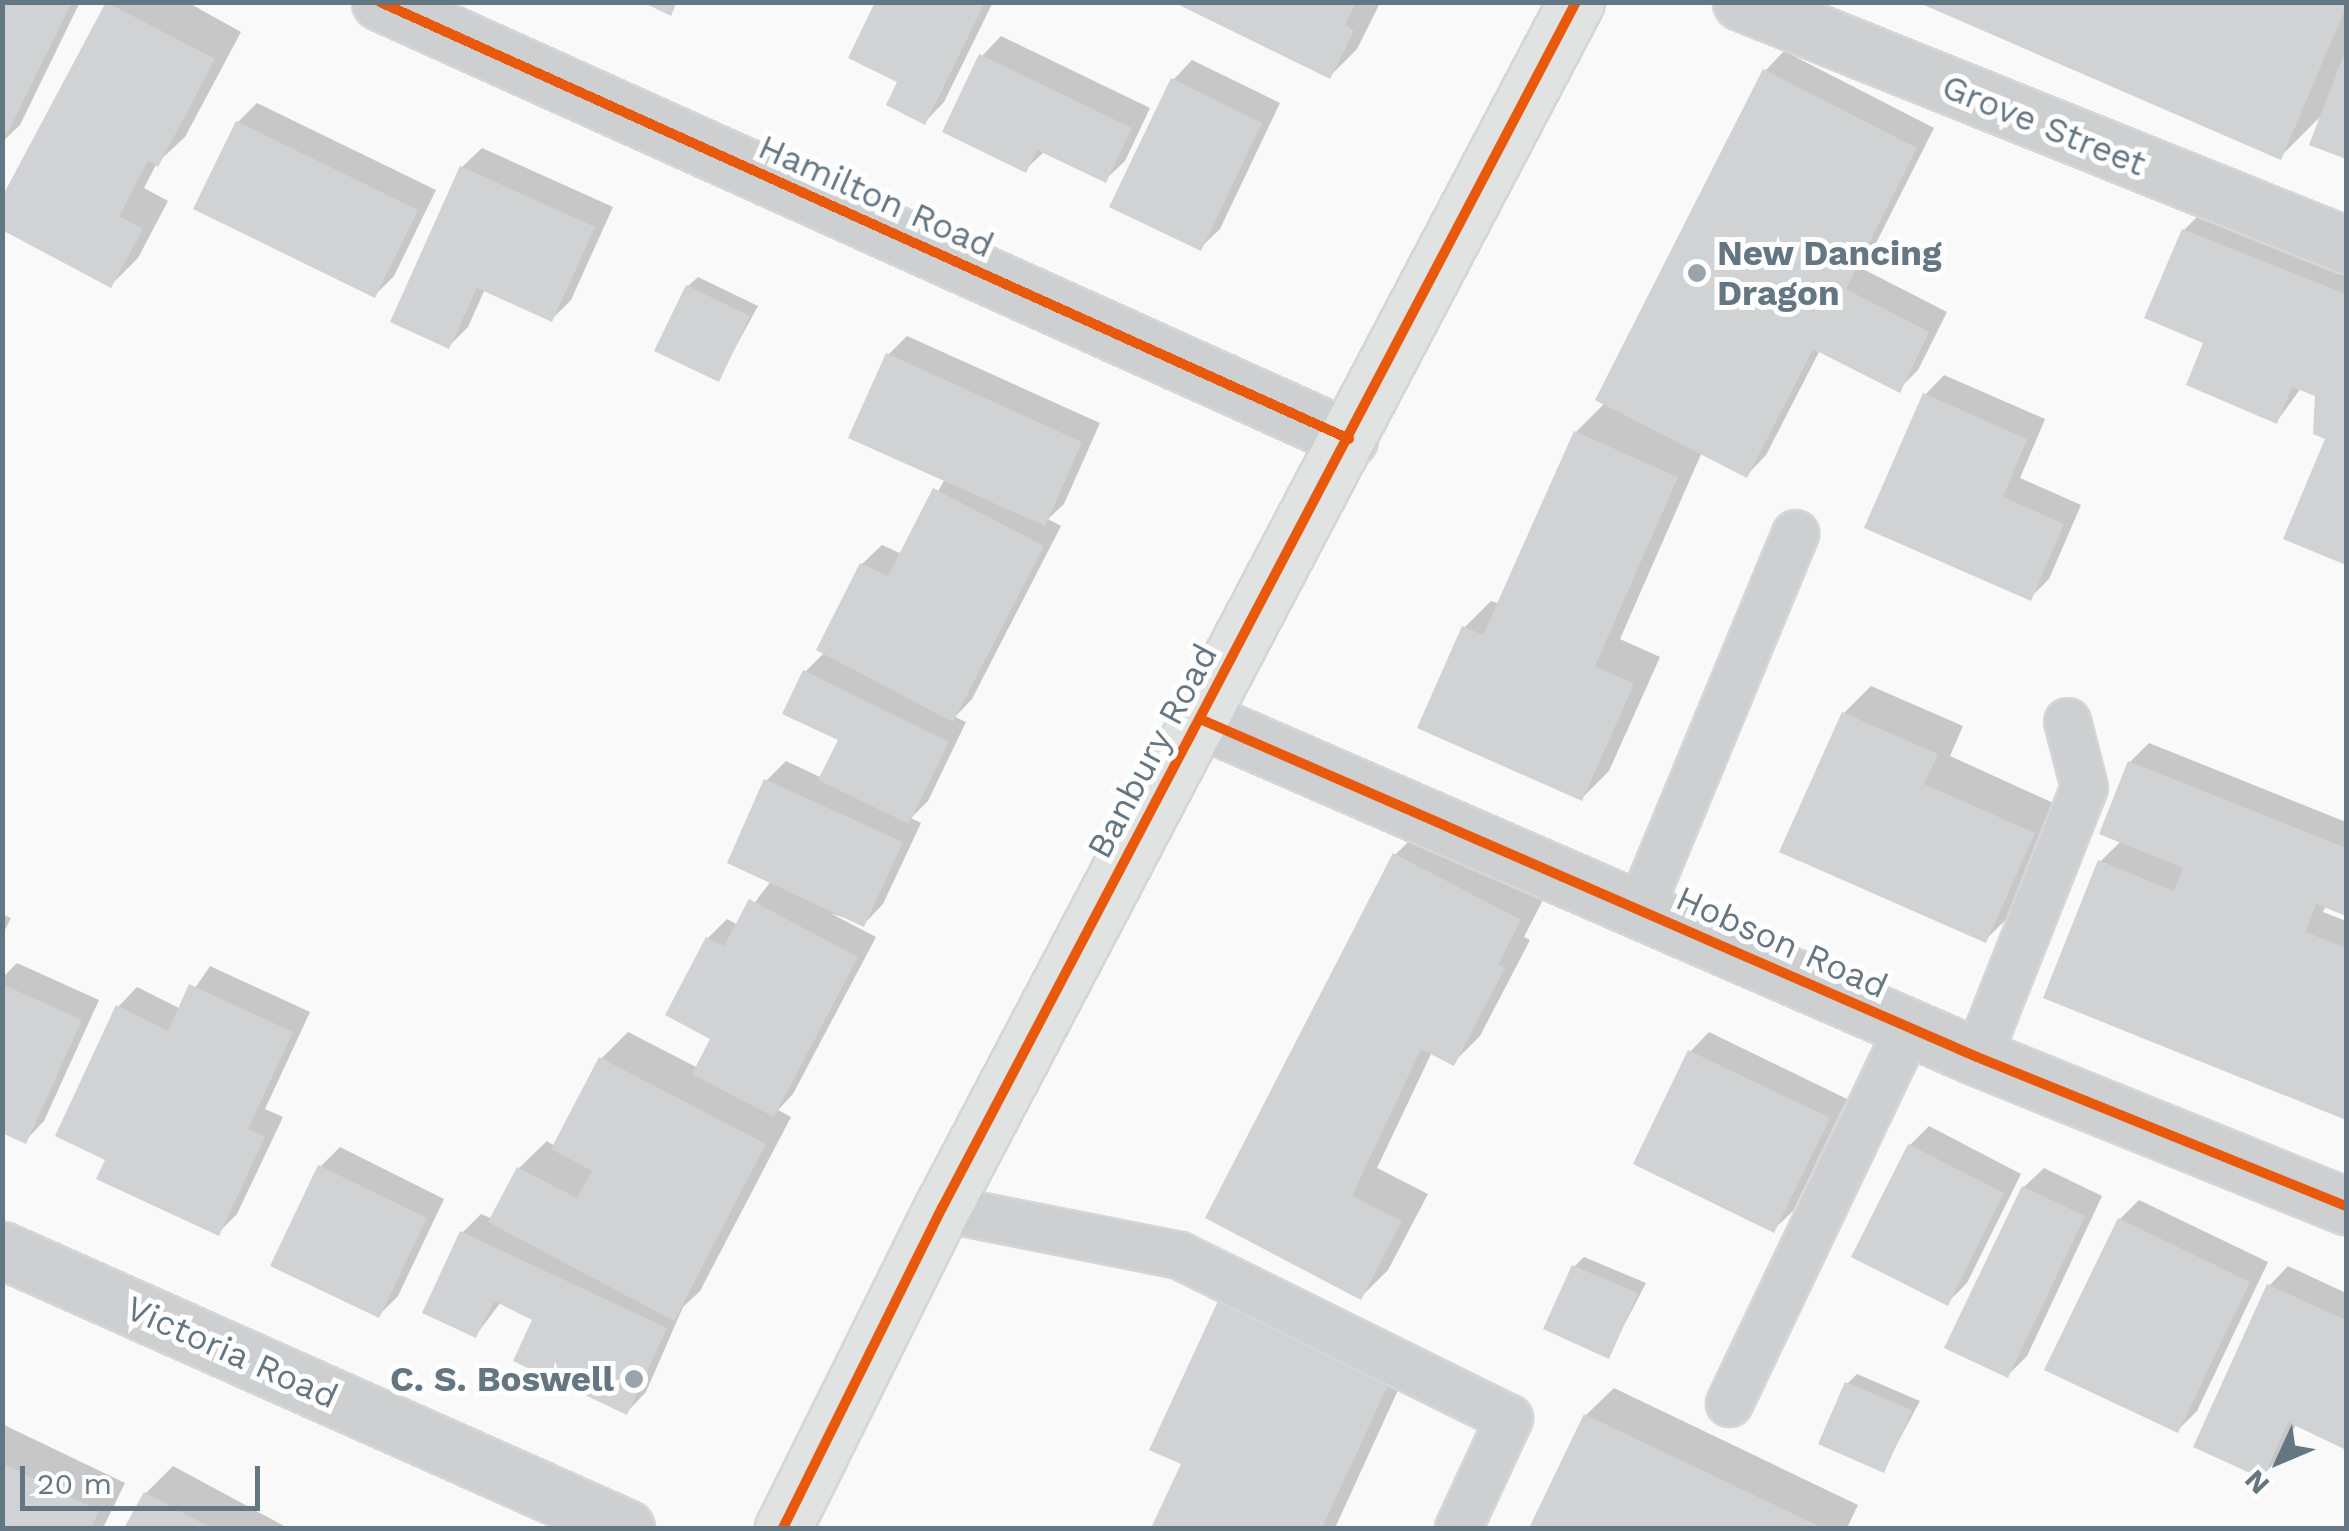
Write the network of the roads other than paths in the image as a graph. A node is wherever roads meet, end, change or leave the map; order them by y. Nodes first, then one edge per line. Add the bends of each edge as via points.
1 (380, 2) edge
2 (1576, 2) edge
3 (1741, 2) edge
4 (2346, 245) edge
5 (1349, 439) junction
6 (1795, 534) dead end
7 (1200, 719) junction
8 (2067, 721) dead end
9 (1640, 910) junction
10 (1908, 1028) junction
11 (1978, 1057) junction
12 (2346, 1206) edge
13 (942, 1208) junction
14 (2, 1250) edge
15 (1730, 1403) dead end
16 (626, 1528) edge
17 (783, 1528) edge
18 (1458, 1528) edge

1 - 5 street, Hamilton Road
2 - 5 main road, Banbury Road
3 - 4 street, Grove Street
5 - 7 main road, Banbury Road
6 - 9 lane
7 - 9 street, Hobson Road
7 - 13 main road, Banbury Road
8 - 11 lane via 2084,786
9 - 10 street, Hobson Road
10 - 11 street, Hobson Road
10 - 15 lane
11 - 12 street, Hobson Road
13 - 17 main road, Banbury Road
13 - 18 lane via 1179,1254 1509,1418
14 - 16 street, Victoria Road

